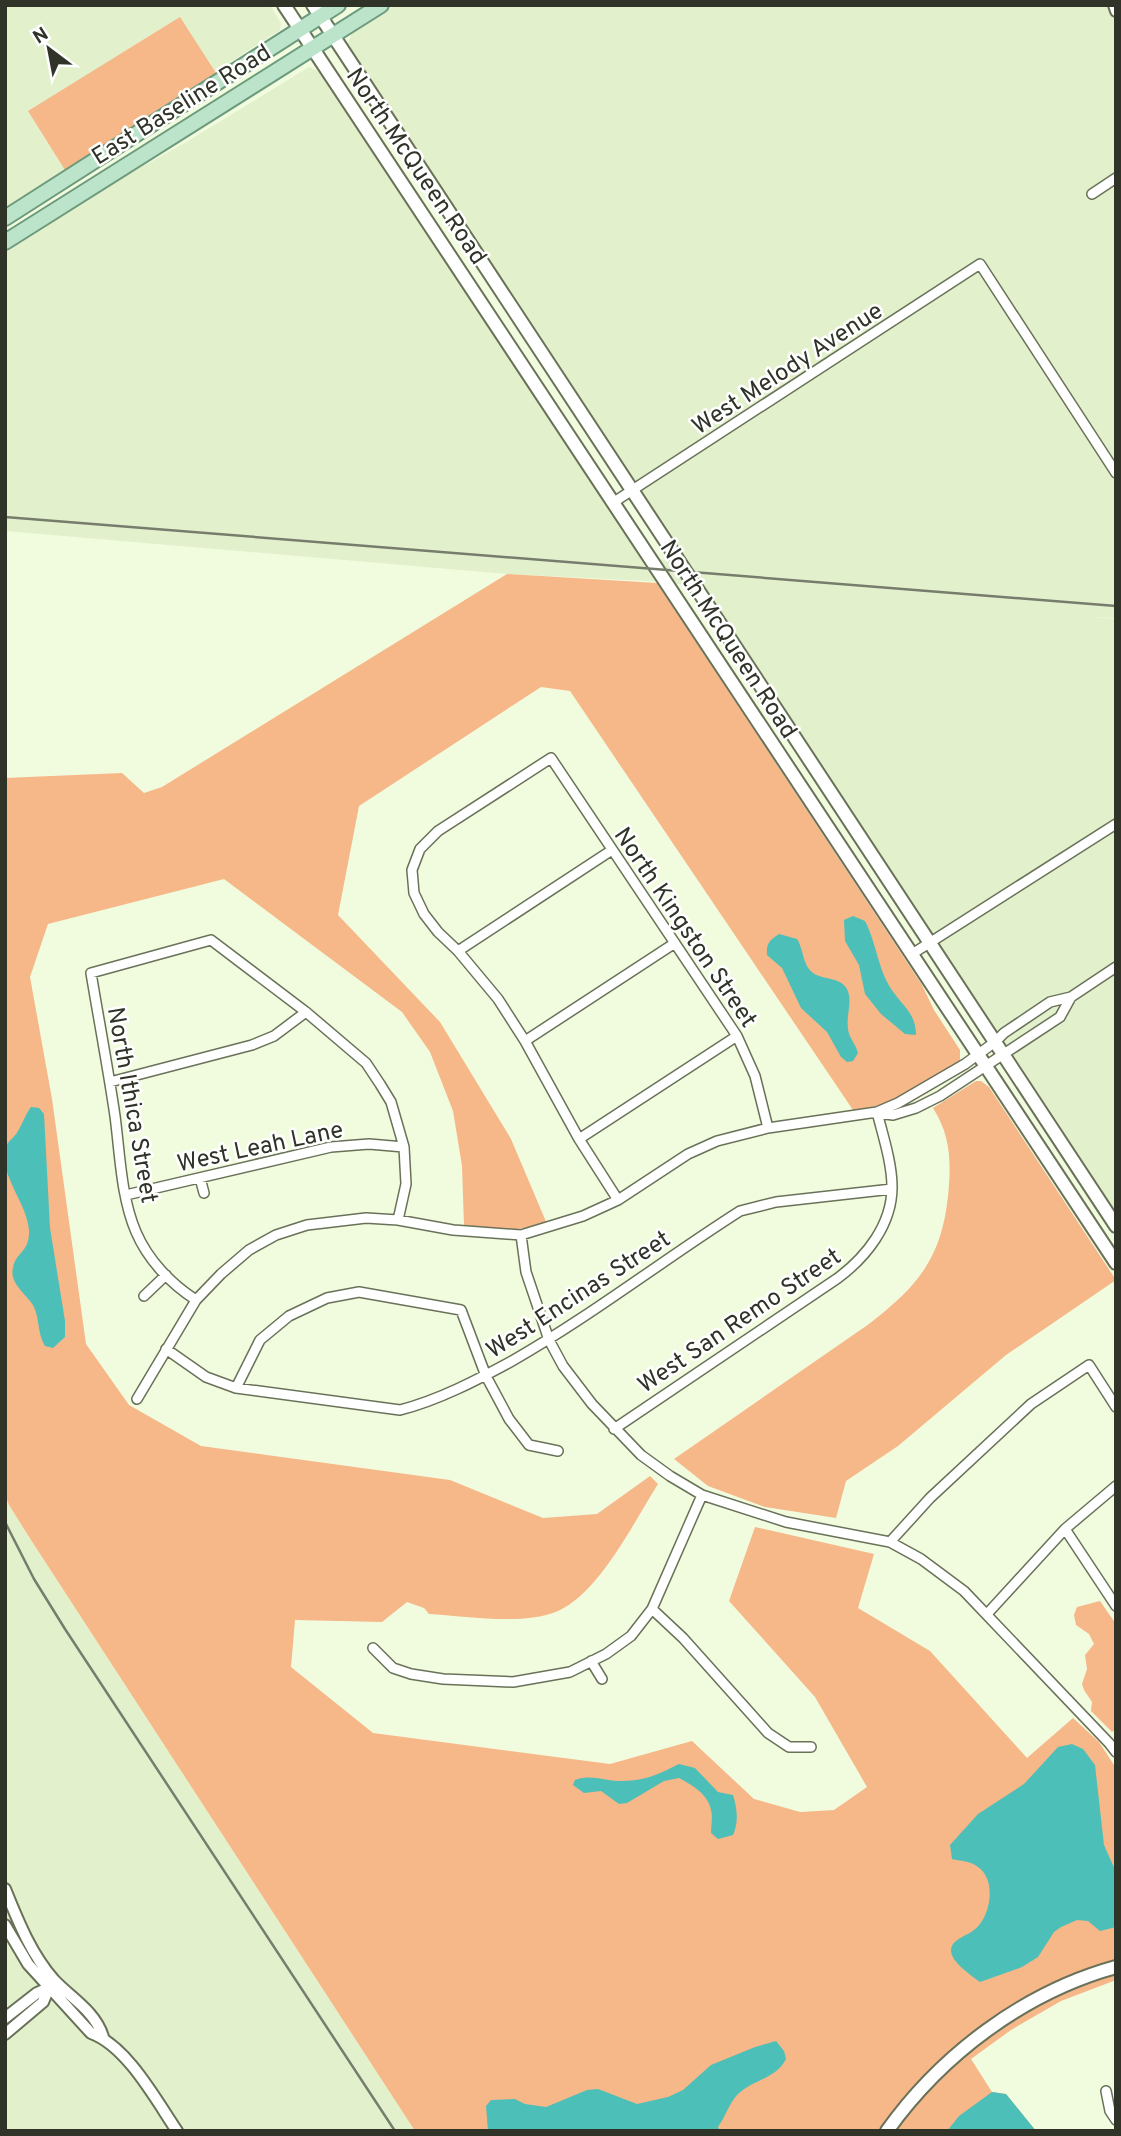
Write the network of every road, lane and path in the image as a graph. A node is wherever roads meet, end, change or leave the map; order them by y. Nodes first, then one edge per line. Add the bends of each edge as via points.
1 (284, 5) edge
2 (338, 5) edge
3 (381, 5) edge
4 (1114, 5) edge
5 (317, 11) edge
6 (1116, 11) edge
7 (331, 32) junction
8 (306, 39) junction
9 (151, 125) junction
10 (1116, 178) edge
11 (55, 187) junction
12 (1092, 194) dead end
13 (77, 196) junction
14 (5, 218) edge
15 (460, 229) junction
16 (5, 241) edge
17 (442, 241) junction
18 (1116, 473) edge
19 (632, 491) junction
20 (614, 502) junction
21 (789, 729) junction
22 (772, 741) junction
23 (1116, 824) edge
24 (611, 850) junction
25 (675, 943) junction
26 (930, 943) junction
27 (458, 951) junction
28 (912, 954) junction
29 (1116, 967) edge
30 (1071, 997) junction
31 (306, 1012) junction
32 (737, 1036) junction
33 (526, 1041) junction
34 (995, 1042) junction
35 (978, 1054) junction
36 (1003, 1055) junction
37 (986, 1066) junction
38 (110, 1082) junction
39 (877, 1112) junction
40 (768, 1128) junction
41 (579, 1139) junction
42 (404, 1147) junction
43 (200, 1178) junction
44 (892, 1189) junction
45 (204, 1193) dead end
46 (126, 1195) junction
47 (618, 1200) junction
48 (398, 1220) junction
49 (1116, 1226) edge
50 (520, 1235) junction
51 (1116, 1263) edge
52 (166, 1275) junction
53 (144, 1296) dead end
54 (196, 1300) junction
55 (549, 1340) junction
56 (166, 1349) junction
57 (486, 1376) junction
58 (236, 1388) junction
59 (137, 1399) dead end
60 (1116, 1407) edge
61 (614, 1429) junction
62 (558, 1451) dead end
63 (1116, 1486) edge
64 (702, 1495) junction
65 (1065, 1529) junction
66 (890, 1542) junction
67 (1116, 1606) edge
68 (652, 1609) junction
69 (987, 1614) junction
70 (373, 1648) dead end
71 (592, 1661) junction
72 (602, 1679) dead end
73 (811, 1748) dead end
74 (1116, 1752) edge
75 (5, 1889) edge
76 (5, 1925) edge
77 (1116, 1967) edge
78 (51, 1984) junction
79 (5, 2018) edge
80 (5, 2034) edge
81 (1106, 2091) dead end
82 (1116, 2120) edge
83 (177, 2131) edge
84 (887, 2131) edge

1 - 8 main road, North McQueen Road
2 - 5 main road, East Baseline Road
3 - 7 main road, East Baseline Road
4 - 6 street
5 - 7 main road, North McQueen Road
5 - 8 main road, East Baseline Road
7 - 8 main road, East Baseline Road
7 - 15 main road, North McQueen Road
8 - 9 main road, East Baseline Road
8 - 13 main road, East Baseline Road
8 - 17 main road, North McQueen Road
9 - 11 main road, East Baseline Road
9 - 13 main road via 135,145 78,184
10 - 12 street
11 - 14 main road, East Baseline Road
11 - 16 main road via 51,201 20,223
13 - 16 main road, East Baseline Road
15 - 17 main road
15 - 19 main road, North McQueen Road
17 - 20 main road, North McQueen Road
18 - 19 street, West Melody Avenue via 980,264
19 - 20 street, West Melody Avenue
19 - 21 main road, North McQueen Road
20 - 22 main road, North McQueen Road
21 - 22 main road
21 - 26 main road, North McQueen Road
22 - 28 main road, North McQueen Road
23 - 26 street
24 - 25 street, North Kingston Street
24 - 27 street
24 - 27 street, North Kingston Street via 551,758 438,831 420,849 412,870 414,893 424,914
25 - 32 street, North Kingston Street
25 - 33 street
26 - 28 street
26 - 34 main road, North McQueen Road
27 - 33 street
28 - 35 main road, North McQueen Road
29 - 30 street
30 - 34 street via 1050,1003
30 - 36 street via 1060,1017
31 - 38 street via 274,1036 252,1045
31 - 38 street, North Ithica Street via 212,940 91,973
31 - 42 street via 366,1063 391,1102
32 - 40 street, North Kingston Street via 755,1076
32 - 41 street
33 - 41 street
34 - 35 street
34 - 36 main road, North McQueen Road
35 - 37 main road, North McQueen Road
35 - 39 street
36 - 37 street
36 - 49 main road, North McQueen Road
37 - 39 street via 916,1108 893,1115
37 - 51 main road, North McQueen Road
38 - 46 street, North Ithica Street
39 - 40 street
39 - 44 street, West San Remo Street
40 - 47 street via 688,1154
41 - 47 street
42 - 43 street, West Leah Lane via 331,1147
42 - 48 street via 406,1184
43 - 45 street
43 - 46 street, West Leah Lane
44 - 55 street, West Encinas Street via 776,1202 740,1211
44 - 61 street, West San Remo Street via 885,1219 870,1250 856,1265
46 - 52 street, North Ithica Street via 136,1233
47 - 50 street
48 - 50 street
48 - 54 street via 339,1220 276,1236 249,1250
50 - 55 street via 526,1272
52 - 53 street
52 - 54 street, North Ithica Street
54 - 56 street
55 - 57 street, West Encinas Street
55 - 61 street via 563,1366
56 - 58 street, West Encinas Street via 206,1377
56 - 59 street
57 - 58 street, West Encinas Street via 400,1410
57 - 58 street via 461,1310 359,1293 327,1298 289,1316 260,1340
57 - 62 street via 529,1445
60 - 66 street via 1089,1365 1031,1405 930,1498
61 - 64 street via 641,1455
63 - 65 street
64 - 66 street via 786,1522
64 - 68 street
65 - 67 street
65 - 69 street
66 - 69 street via 921,1559
68 - 71 street via 631,1636
68 - 73 street via 768,1733 789,1747
69 - 74 street
70 - 71 street via 393,1668 443,1679 525,1681 570,1672
71 - 72 street
75 - 78 street
76 - 78 street via 28,1965
77 - 84 main road via 1058,1989 990,2028 934,2076
78 - 79 street
78 - 80 street via 43,2002
78 - 83 street via 91,2033 103,2037 127,2061
81 - 82 street

